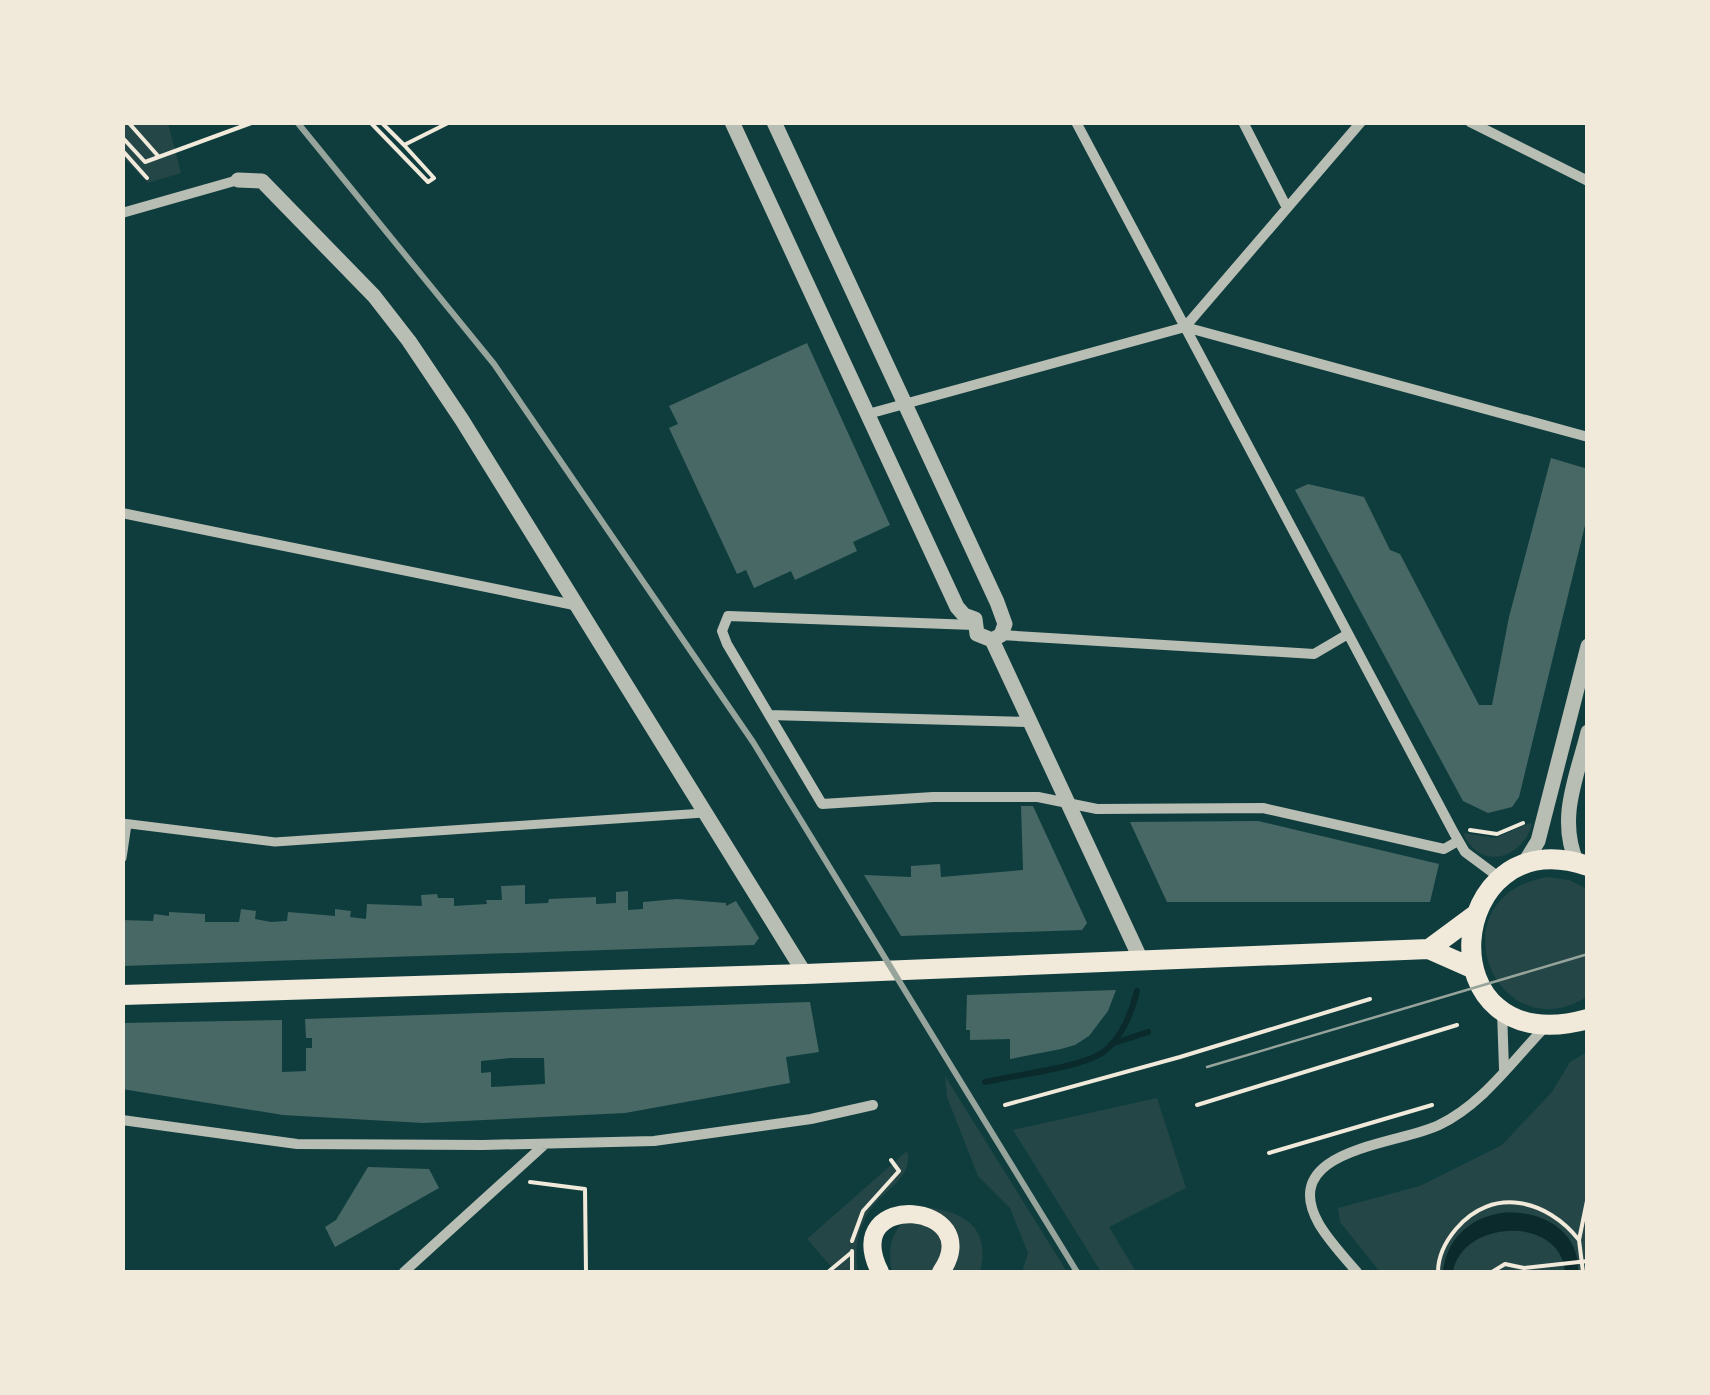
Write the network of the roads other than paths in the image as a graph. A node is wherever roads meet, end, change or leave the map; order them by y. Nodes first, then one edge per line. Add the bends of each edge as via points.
1 (732, 122) edge
2 (774, 122) edge
3 (1076, 122) edge
4 (1243, 122) edge
5 (1360, 122) edge
6 (1470, 122) edge
7 (238, 180) joint
8 (1588, 181) edge
9 (1287, 208) junction
10 (122, 213) edge
11 (1185, 327) junction
12 (904, 403) junction
13 (868, 414) junction
14 (1588, 437) edge
15 (122, 513) edge
16 (574, 605) junction
17 (998, 612) junction
18 (974, 622) junction
19 (1348, 634) junction
20 (997, 637) junction
21 (1588, 646) edge
22 (769, 715) junction
23 (1030, 722) junction
24 (1588, 732) edge
25 (1068, 803) junction
26 (704, 813) junction
27 (125, 823) edge
28 (1459, 835) junction
29 (122, 858) edge
30 (1582, 865) edge
31 (1522, 867) junction
32 (1501, 879) junction
33 (1475, 914) junction
34 (1428, 949) junction
35 (1141, 960) junction
36 (1472, 968) junction
37 (804, 974) junction
38 (122, 994) edge
39 (1502, 1010) junction
40 (1588, 1019) edge
41 (1546, 1026) junction
42 (1504, 1069) junction
43 (873, 1105) dead end
44 (122, 1120) edge
45 (544, 1144) junction
46 (404, 1272) edge
47 (880, 1272) edge
48 (941, 1272) edge
49 (1356, 1272) edge

1 - 13 street
2 - 12 street
3 - 11 street
4 - 9 street
5 - 9 street
6 - 8 street
7 - 10 street
7 - 16 street via 262,181 409,340
9 - 11 street
11 - 12 street
11 - 14 street
11 - 19 street
12 - 13 street
12 - 17 street
13 - 18 street via 957,607
15 - 16 street
16 - 26 street
17 - 18 street via 983,610
17 - 20 street via 1004,620
18 - 20 street via 981,638
18 - 22 street via 728,616 726,644
19 - 20 street via 1314,654
19 - 28 street
20 - 23 street
21 - 31 street via 1542,830
22 - 23 street
22 - 25 street via 822,804 933,797
23 - 25 street
24 - 30 street via 1566,821
25 - 28 street via 1264,808 1444,850
25 - 35 street
26 - 27 street via 275,842
26 - 37 street
27 - 29 street
28 - 32 street via 1477,863
30 - 31 main road
31 - 32 main road
32 - 33 main road
33 - 34 main road
33 - 36 main road
34 - 35 main road
34 - 36 main road
35 - 37 main road
36 - 39 main road
37 - 38 main road
39 - 41 main road
39 - 42 street
40 - 41 main road
41 - 42 street
42 - 49 street via 1482,1096 1441,1125 1344,1154 1319,1171 1310,1195 1313,1212
43 - 45 street via 654,1141
44 - 45 street via 297,1144
45 - 46 street
47 - 48 main road via 875,1237 888,1219 909,1212 942,1228 949,1252

